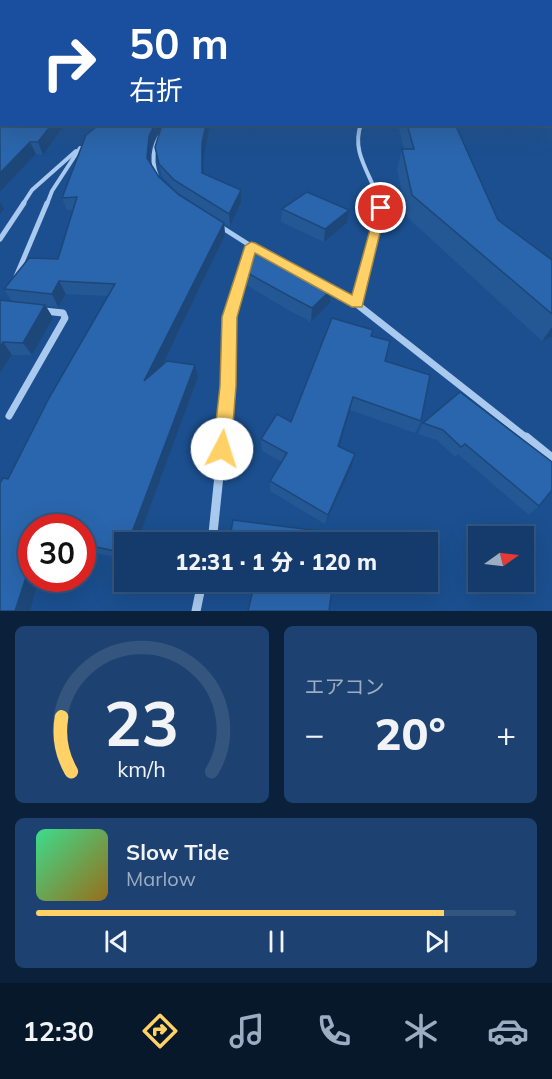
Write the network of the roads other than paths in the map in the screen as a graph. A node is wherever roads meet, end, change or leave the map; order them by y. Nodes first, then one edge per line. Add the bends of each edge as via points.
1 (166, 126) edge
2 (361, 126) edge
3 (89, 142) edge
4 (80, 148) junction
5 (162, 185) edge
6 (212, 221) edge
7 (0, 239) edge
8 (251, 246) junction
9 (12, 285) edge
10 (357, 304) junction
11 (41, 311) edge
12 (9, 416) dead end
13 (552, 458) edge
14 (213, 532) edge
15 (200, 592) edge
16 (196, 611) edge

1 - 5 street via 156,140 152,155
2 - 10 street via 355,139 358,154 377,189 381,208
3 - 4 street
4 - 7 street via 32,190
4 - 9 street via 52,191
6 - 8 street
8 - 10 street
8 - 14 street via 230,317 228,386
10 - 13 street
11 - 12 street via 63,313 65,318
15 - 16 street

